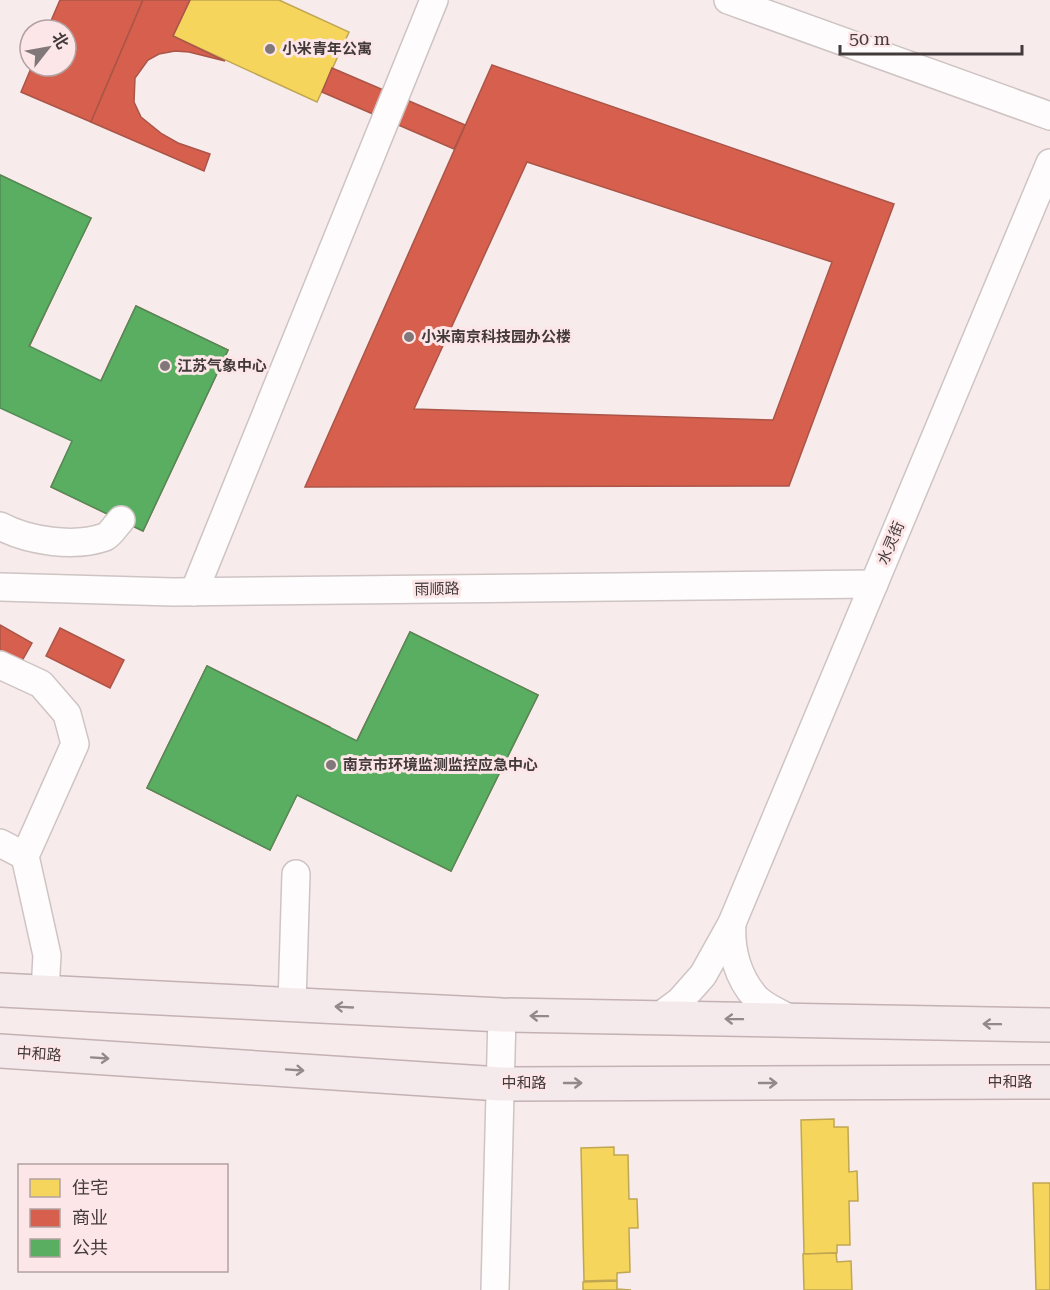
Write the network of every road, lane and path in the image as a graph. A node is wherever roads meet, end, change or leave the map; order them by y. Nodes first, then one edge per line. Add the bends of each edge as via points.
1 (434, 0) edge
2 (728, 0) edge
3 (1050, 116) edge
4 (1050, 163) edge
5 (121, 520) dead end
6 (3, 534) edge
7 (874, 584) junction
8 (0, 587) edge
9 (194, 592) junction
10 (0, 665) edge
11 (0, 843) edge
12 (25, 856) junction
13 (296, 874) dead end
14 (732, 923) junction
15 (0, 990) edge
16 (45, 992) junction
17 (292, 1004) junction
18 (502, 1015) junction
19 (657, 1018) junction
20 (793, 1020) junction
21 (1050, 1025) edge
22 (0, 1051) edge
23 (1050, 1082) edge
24 (500, 1084) junction
25 (495, 1290) edge

1 - 9 street
2 - 3 street
4 - 7 street, 水灵街
5 - 6 street via 107,536 77,542
7 - 9 street, 雨顺路
7 - 14 street, 水灵街
8 - 9 street, 雨顺路
10 - 12 street via 41,684 67,714 75,744
11 - 12 street
12 - 16 street via 47,954
13 - 17 street
14 - 19 street, 水灵街 via 703,975 680,1001
14 - 20 street via 731,942 739,971 757,999
15 - 16 main road
16 - 17 main road
18 -> 17 main road
19 -> 18 main road
18 - 24 street
20 -> 19 main road
21 -> 20 main road
22 -> 24 main road, 中和路
24 -> 23 main road, 中和路
24 - 25 street

